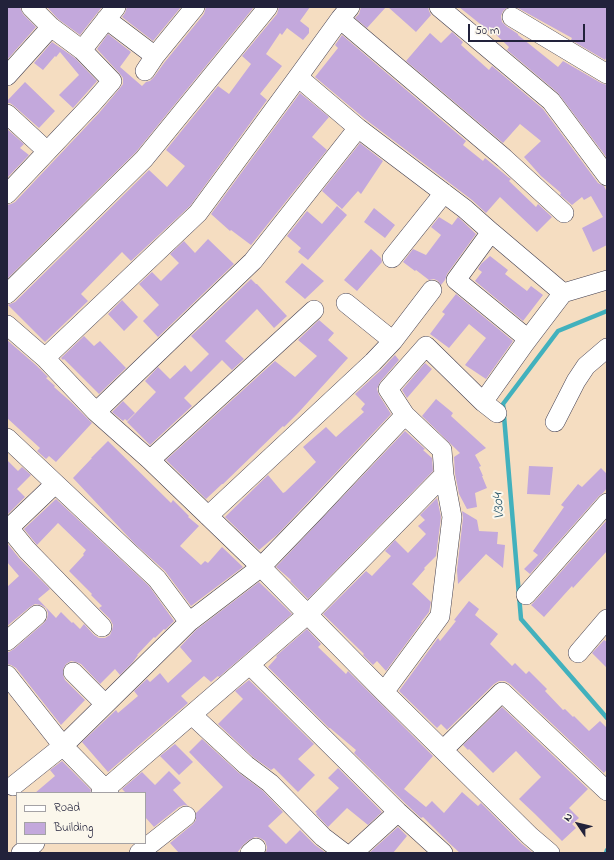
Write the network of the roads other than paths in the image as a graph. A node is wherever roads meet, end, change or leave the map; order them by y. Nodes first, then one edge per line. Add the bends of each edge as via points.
1 (30, 7) edge
2 (195, 7) edge
3 (268, 7) edge
4 (439, 7) edge
5 (343, 11) edge
6 (111, 13) edge
7 (512, 18) dead end
8 (51, 27) junction
9 (82, 50) junction
10 (607, 73) edge
11 (7, 76) edge
12 (298, 77) junction
13 (7, 114) edge
14 (358, 128) junction
15 (48, 152) junction
16 (607, 176) edge
17 (444, 193) junction
18 (7, 194) edge
19 (564, 214) dead end
20 (491, 232) junction
21 (392, 258) dead end
22 (607, 280) edge
23 (432, 290) dead end
24 (7, 294) edge
25 (563, 294) junction
26 (346, 303) dead end
27 (314, 310) dead end
28 (7, 325) edge
29 (528, 339) junction
30 (393, 341) junction
31 (607, 348) edge
32 (45, 358) junction
33 (96, 412) junction
34 (405, 414) junction
35 (555, 422) dead end
36 (7, 438) edge
37 (150, 460) junction
38 (444, 475) junction
39 (55, 484) junction
40 (607, 503) edge
41 (208, 516) junction
42 (8, 527) edge
43 (261, 567) junction
44 (526, 595) dead end
45 (308, 614) junction
46 (37, 615) dead end
47 (607, 619) edge
48 (189, 622) junction
49 (102, 627) dead end
50 (7, 641) edge
51 (578, 653) dead end
52 (250, 665) junction
53 (72, 672) dead end
54 (7, 676) edge
55 (384, 692) junction
56 (105, 704) junction
57 (192, 715) junction
58 (63, 746) junction
59 (443, 750) junction
60 (13, 786) dead end
61 (607, 791) edge
62 (105, 792) edge
63 (398, 812) junction
64 (186, 816) dead end
65 (34, 844) edge
66 (149, 846) edge
67 (547, 850) edge
68 (21, 853) edge
69 (344, 853) edge
70 (353, 853) edge
71 (443, 853) edge

1 - 8 street
2 - 6 street via 150,63
3 - 24 street via 144,159
4 - 16 street via 551,101
5 - 12 street
5 - 19 street
6 - 9 street
7 - 10 street
8 - 9 street
8 - 11 street
9 - 15 street via 112,82
12 - 14 street
12 - 32 street via 198,213
13 - 15 street
14 - 17 street
14 - 33 street via 253,262
15 - 18 street
17 - 20 street
17 - 21 street
20 - 25 street
20 - 29 street via 456,280
22 - 25 street
23 - 30 street
25 - 29 street
26 - 30 street
27 - 37 street
28 - 32 street
29 - 34 street via 490,407 426,346 388,389
30 - 41 street
31 - 35 street via 586,366
32 - 33 street
33 - 37 street
34 - 38 street via 442,450
34 - 43 street
36 - 39 street
37 - 41 street
38 - 45 street
38 - 55 street via 452,517 440,616
39 - 42 street
39 - 48 street via 157,579
40 - 44 street
41 - 43 street
42 - 49 street
43 - 45 street
43 - 48 street
45 - 52 street
45 - 55 street
46 - 50 street
47 - 51 street
48 - 56 street
52 - 57 street
52 - 63 street
53 - 56 street
54 - 58 street
55 - 59 street
56 - 58 street
57 - 62 street
57 - 69 street via 246,765 270,783 323,837
58 - 60 street
58 - 62 street
59 - 61 street via 502,692
59 - 67 street
63 - 70 street
63 - 71 street
64 - 66 street
65 - 68 street

